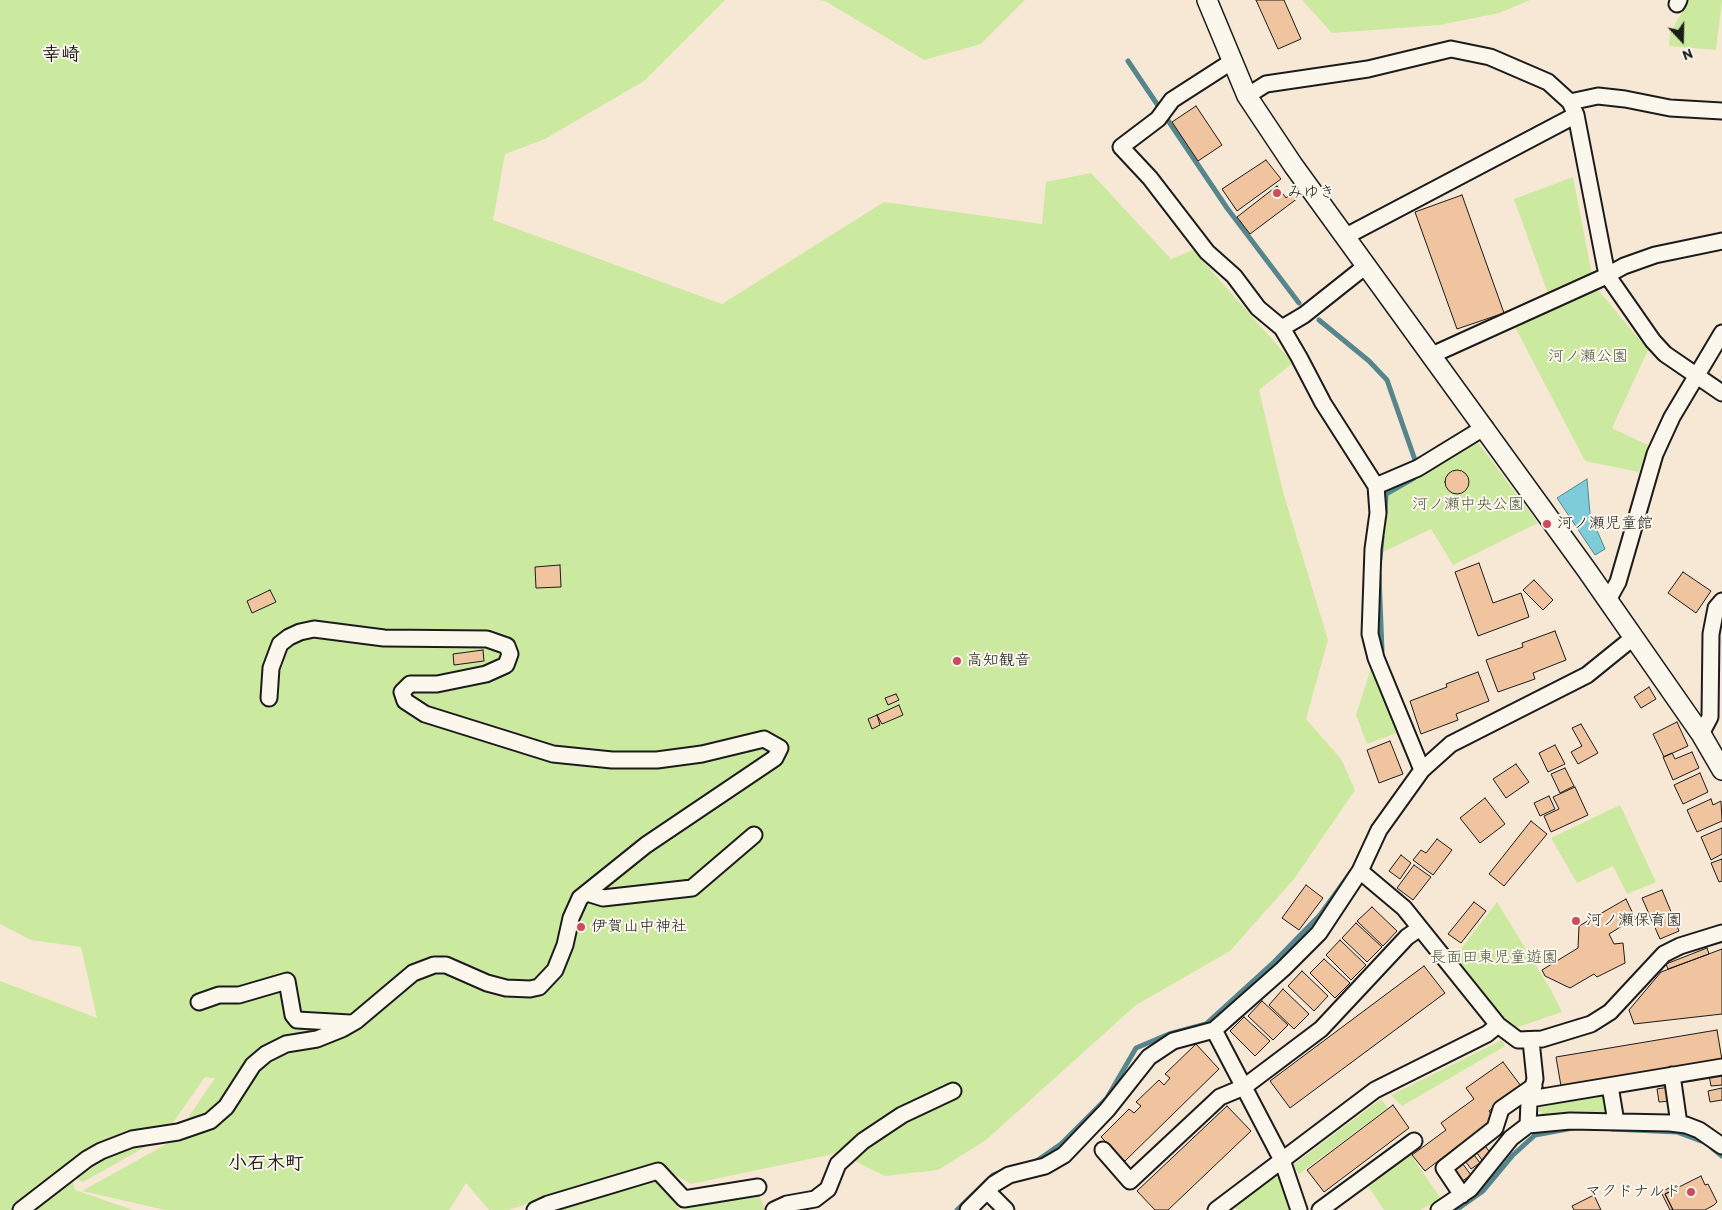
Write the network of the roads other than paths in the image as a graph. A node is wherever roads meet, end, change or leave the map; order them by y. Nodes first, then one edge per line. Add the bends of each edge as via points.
1 (1207, 0) edge
2 (1231, 62) junction
3 (1246, 96) junction
4 (1573, 109) junction
5 (1722, 111) edge
6 (1352, 233) dead end
7 (1722, 241) edge
8 (1367, 265) junction
9 (1608, 276) junction
10 (1282, 328) junction
11 (1722, 333) edge
12 (1432, 355) junction
13 (1697, 375) junction
14 (1722, 393) edge
15 (1485, 427) junction
16 (1376, 486) junction
17 (1608, 600) junction
18 (1722, 601) edge
19 (1634, 637) junction
20 (269, 698) dead end
21 (1701, 734) junction
22 (1422, 770) junction
23 (1722, 770) edge
24 (754, 835) dead end
25 (1360, 871) junction
26 (587, 893) junction
27 (1420, 928) junction
28 (1722, 933) edge
29 (199, 1002) dead end
30 (352, 1023) junction
31 (1498, 1025) junction
32 (1214, 1030) junction
33 (1531, 1041) junction
34 (1722, 1067) edge
35 (1672, 1075) junction
36 (1244, 1086) junction
37 (1610, 1086) junction
38 (953, 1091) dead end
39 (1532, 1092) junction
40 (1616, 1122) junction
41 (1679, 1124) junction
42 (1528, 1125) junction
43 (1414, 1140) dead end
44 (1722, 1146) edge
45 (1103, 1150) dead end
46 (1282, 1160) junction
47 (758, 1187) dead end
48 (987, 1191) junction
49 (1462, 1195) junction
50 (21, 1210) edge
51 (535, 1210) edge
52 (774, 1210) edge
53 (968, 1210) edge
54 (1006, 1210) edge
55 (1216, 1210) edge
56 (1299, 1210) edge
57 (1320, 1210) edge
58 (1439, 1210) edge

1 - 2 street
2 - 3 street
2 - 10 street via 1172,100 1158,119 1121,147 1150,178 1207,252 1234,276 1258,308
3 - 4 street via 1266,84 1368,69 1451,50 1490,57 1548,82
3 - 8 street
4 - 5 street via 1598,96 1670,108
4 - 6 street
4 - 9 street
7 - 9 street via 1655,255 1624,266
8 - 10 street via 1304,315
8 - 12 street
9 - 12 street
9 - 13 street via 1653,341 1665,354
10 - 16 street via 1300,356 1322,403
11 - 13 street
12 - 15 street
13 - 14 street
13 - 17 street via 1654,454 1618,582
15 - 16 street via 1418,468
15 - 17 street
16 - 22 street via 1378,513 1373,549 1370,634 1376,658
17 - 19 street
18 - 21 street via 1716,608 1711,634 1710,717
19 - 21 street
19 - 22 street via 1587,675 1451,744
20 - 26 street via 272,668 280,644 300,632 314,629 384,638 487,639 507,646 510,654 506,665 486,674 437,684 410,684 402,692 405,700 425,714 553,754 612,760 657,760 702,754 764,739 780,748 775,758 646,845
21 - 23 street
22 - 25 street via 1379,830
24 - 26 street via 692,888 603,898
25 - 27 street via 1404,908
25 - 32 street via 1319,933
26 - 30 street via 576,904 555,970 539,987 506,988 454,967 434,965 408,976
27 - 31 street
27 - 36 street via 1407,937 1322,1029
28 - 33 street via 1664,954 1610,1012 1591,1024
29 - 30 street via 286,981 297,1020
30 - 50 street via 317,1039 276,1048 253,1065 226,1107 210,1120 178,1132 132,1139 107,1149 87,1160
31 - 33 street via 1518,1040
31 - 46 street via 1487,1034 1375,1090
32 - 36 street
32 - 48 street via 1173,1041 1149,1057 1107,1110 1064,1155 1045,1166 1009,1176
33 - 39 street via 1535,1079
34 - 35 street
35 - 37 street
35 - 41 street
36 - 45 street via 1220,1097 1130,1181
36 - 46 street
37 - 39 street
37 - 40 street
38 - 52 street via 902,1115 863,1141 838,1164 828,1189 815,1199 786,1204
39 - 42 street
39 - 49 street via 1501,1109 1495,1128 1444,1168
40 - 41 street
40 - 42 street via 1570,1121
41 - 44 street via 1699,1130
42 - 49 street via 1511,1138 1482,1178
43 - 57 street
46 - 55 street
46 - 56 street
47 - 51 street via 684,1199 658,1172
48 - 53 street
48 - 54 street
49 - 58 street

